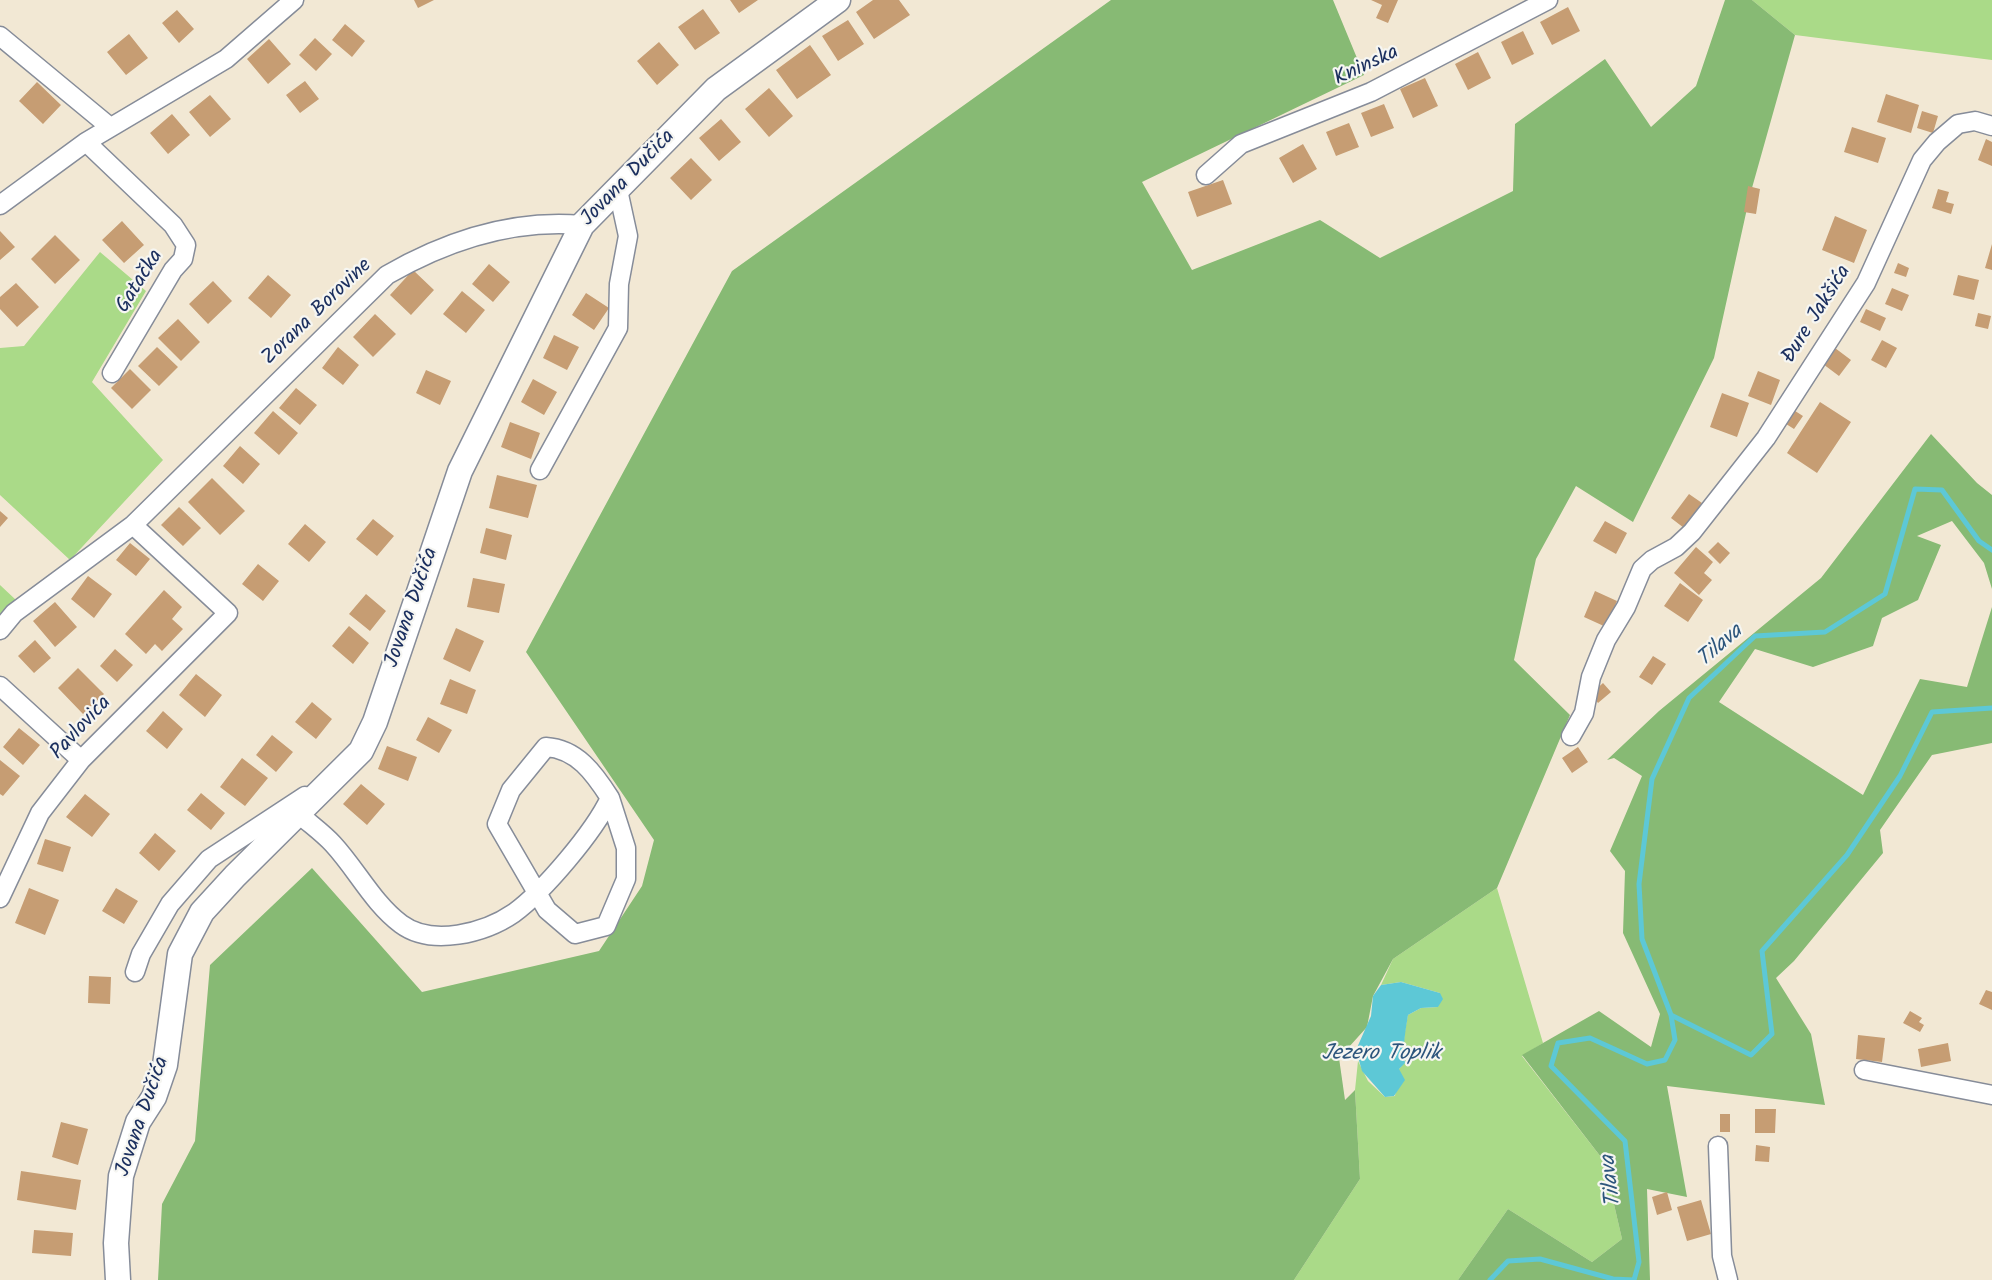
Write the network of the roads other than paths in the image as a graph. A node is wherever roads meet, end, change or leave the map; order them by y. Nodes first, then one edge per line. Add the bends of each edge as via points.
1 (294, 0) edge
2 (838, 0) edge
3 (1548, 0) edge
4 (0, 36) edge
5 (1992, 126) edge
6 (110, 127) junction
7 (86, 142) junction
8 (1206, 175) dead end
9 (618, 190) junction
10 (0, 205) edge
11 (582, 225) junction
12 (112, 373) dead end
13 (540, 470) dead end
14 (133, 525) junction
15 (0, 630) edge
16 (0, 686) edge
17 (1571, 736) dead end
18 (81, 760) junction
19 (334, 777) junction
20 (610, 798) junction
21 (299, 814) junction
22 (538, 891) junction
23 (0, 898) edge
24 (135, 972) dead end
25 (1864, 1070) dead end
26 (1992, 1095) edge
27 (1718, 1146) dead end
28 (118, 1280) edge
29 (1728, 1280) edge

1 - 6 street via 226,59
2 - 9 main road, Jovana Dučića via 716,89
3 - 8 street, Kninska via 1371,93 1241,144
4 - 6 street
5 - 17 street, Đure Jakšića via 1958,124 1922,160 1866,283 1766,438 1692,532 1642,569 1606,640 1591,677 1584,713
6 - 7 street
7 - 10 street
7 - 12 street, Gatačka via 173,225 186,245 183,259
9 - 11 main road, Jovana Dučića
9 - 13 street via 628,236 619,284 618,328
11 - 14 street, Zorana Borovine via 532,225 466,239 419,257 387,275
11 - 19 main road, Jovana Dučića via 460,471 370,732 361,751
14 - 15 street, Zorana Borovine via 14,613
14 - 18 street, Pavlovića via 228,614
16 - 18 street
18 - 23 street, Pavlovića via 40,813
19 - 21 main road, Jovana Dučića
19 - 24 street via 209,859 170,904
20 - 22 street via 600,818
20 - 22 street via 626,848 627,879 606,926 575,934 547,910
20 - 22 street via 593,770 562,748 546,747 511,790 497,824
21 - 22 street via 333,843 380,905 403,926 425,934 447,935 478,929 513,914
21 - 28 main road, Jovana Dučića via 202,912 180,954 165,1065 154,1097 138,1122 121,1176 116,1243
25 - 26 street
27 - 29 street via 1722,1256

